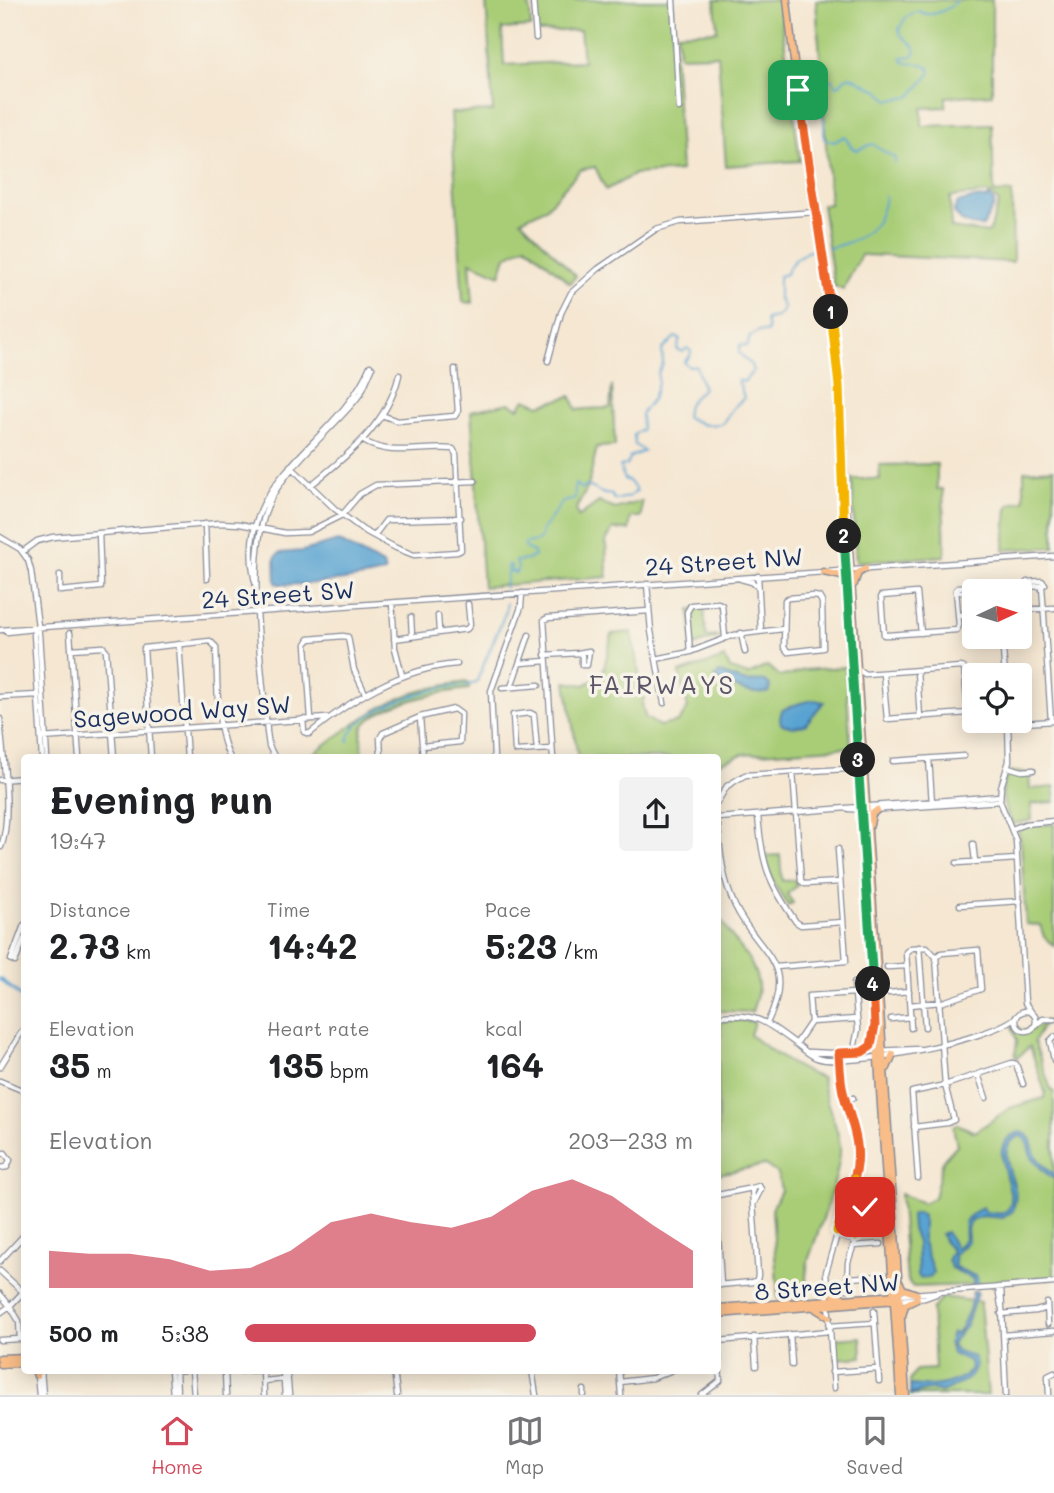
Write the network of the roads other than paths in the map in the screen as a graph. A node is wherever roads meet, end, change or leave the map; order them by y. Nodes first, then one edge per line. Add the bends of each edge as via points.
1 (533, 0) edge
2 (673, 0) edge
3 (787, 0) edge
4 (536, 38) dead end
5 (679, 108) dead end
6 (817, 212) junction
7 (548, 361) dead end
8 (371, 367) dead end
9 (455, 369) dead end
10 (399, 375) dead end
11 (382, 415) junction
12 (362, 440) junction
13 (291, 467) junction
14 (475, 481) dead end
15 (458, 482) junction
16 (310, 486) junction
17 (342, 515) junction
18 (461, 518) junction
19 (205, 524) junction
20 (258, 528) junction
21 (99, 533) junction
22 (374, 536) junction
23 (0, 537) edge
24 (22, 552) junction
25 (1054, 556) edge
26 (865, 569) junction
27 (848, 570) junction
28 (823, 572) junction
29 (60, 575) dead end
30 (758, 576) junction
31 (739, 578) junction
32 (206, 579) dead end
33 (847, 582) junction
34 (647, 584) junction
35 (631, 586) junction
36 (1042, 586) dead end
37 (759, 588) junction
38 (956, 590) dead end
39 (522, 593) junction
40 (648, 594) junction
41 (852, 600) junction
42 (392, 603) junction
43 (377, 604) junction
44 (468, 604) dead end
45 (1054, 608) edge
46 (1032, 609) edge
47 (1043, 609) junction
48 (649, 611) junction
49 (258, 613) junction
50 (240, 614) junction
51 (393, 614) junction
52 (958, 615) junction
53 (962, 615) edge
54 (438, 616) dead end
55 (411, 617) dead end
56 (259, 628) junction
57 (37, 629) junction
58 (783, 629) junction
59 (0, 631) edge
60 (439, 631) junction
61 (761, 631) junction
62 (18, 632) junction
63 (70, 633) dead end
64 (741, 633) junction
65 (921, 633) junction
66 (529, 635) dead end
67 (412, 636) junction
68 (726, 638) junction
69 (394, 639) junction
70 (34, 642) junction
71 (179, 643) junction
72 (71, 649) junction
73 (690, 652) junction
74 (745, 652) dead end
75 (578, 653) dead end
76 (546, 659) junction
77 (656, 659) junction
78 (521, 662) junction
79 (457, 664) dead end
80 (857, 668) junction
81 (962, 668) edge
82 (916, 671) junction
83 (883, 673) junction
84 (865, 674) junction
85 (402, 675) junction
86 (539, 685) dead end
87 (511, 687) junction
88 (502, 688) dead end
89 (858, 690) junction
90 (365, 693) junction
91 (40, 695) junction
92 (0, 697) edge
93 (664, 703) dead end
94 (962, 714) edge
95 (420, 717) junction
96 (327, 718) junction
97 (920, 718) junction
98 (0, 719) edge
99 (303, 719) junction
100 (311, 719) junction
101 (1032, 721) edge
102 (1052, 721) edge
103 (266, 722) junction
104 (221, 725) junction
105 (185, 728) junction
106 (149, 731) junction
107 (113, 733) junction
108 (1009, 733) edge
109 (77, 736) junction
110 (1, 738) edge
111 (43, 738) junction
112 (422, 746) junction
113 (552, 749) junction
114 (537, 750) junction
115 (45, 754) edge
116 (79, 754) edge
117 (114, 754) edge
118 (150, 754) edge
119 (187, 754) edge
120 (228, 754) edge
121 (273, 754) edge
122 (381, 754) edge
123 (423, 754) edge
124 (494, 754) edge
125 (552, 754) edge
126 (964, 756) dead end
127 (929, 759) junction
128 (892, 761) dead end
129 (1008, 767) junction
130 (846, 769) dead end
131 (1033, 770) dead end
132 (793, 772) junction
133 (21, 778) edge
134 (2, 780) edge
135 (721, 796) edge
136 (1000, 798) junction
137 (932, 803) junction
138 (864, 808) junction
139 (877, 810) junction
140 (796, 814) junction
141 (758, 816) junction
142 (721, 818) edge
143 (1054, 821) edge
144 (1012, 829) junction
145 (868, 841) junction
146 (973, 844) dead end
147 (1, 847) edge
148 (838, 849) dead end
149 (721, 852) edge
150 (1017, 859) junction
151 (975, 861) junction
152 (957, 863) dead end
153 (840, 882) junction
154 (1020, 901) junction
155 (960, 905) dead end
156 (843, 922) junction
157 (21, 935) edge
158 (21, 945) edge
159 (919, 947) junction
160 (936, 957) junction
161 (907, 966) junction
162 (776, 967) junction
163 (887, 967) dead end
164 (854, 983) dead end
165 (909, 991) junction
166 (855, 993) junction
167 (889, 993) dead end
168 (940, 1002) junction
169 (923, 1003) junction
170 (1025, 1003) junction
171 (910, 1004) junction
172 (1033, 1014) junction
173 (1018, 1015) junction
174 (721, 1016) edge
175 (911, 1017) junction
176 (1054, 1018) edge
177 (857, 1019) junction
178 (891, 1019) dead end
179 (1043, 1019) junction
180 (767, 1023) junction
181 (811, 1023) junction
182 (875, 1025) junction
183 (1008, 1025) junction
184 (1035, 1025) junction
185 (925, 1027) dead end
186 (911, 1028) dead end
187 (1019, 1028) junction
188 (21, 1032) edge
189 (1054, 1037) edge
190 (796, 1044) junction
191 (855, 1044) dead end
192 (943, 1045) junction
193 (925, 1049) junction
194 (862, 1052) junction
195 (880, 1053) junction
196 (893, 1054) junction
197 (839, 1056) junction
198 (1054, 1060) edge
199 (0, 1067) edge
200 (978, 1074) junction
201 (885, 1080) junction
202 (0, 1081) edge
203 (1023, 1084) dead end
204 (945, 1086) junction
205 (21, 1090) edge
206 (853, 1098) dead end
207 (986, 1098) dead end
208 (846, 1101) junction
209 (914, 1127) junction
210 (0, 1154) edge
211 (0, 1168) edge
212 (918, 1178) dead end
213 (752, 1188) junction
214 (721, 1194) edge
215 (865, 1201) dead end
216 (753, 1203) junction
217 (879, 1214) dead end
218 (863, 1215) junction
219 (837, 1233) junction
220 (21, 1238) edge
221 (854, 1241) junction
222 (881, 1244) dead end
223 (0, 1261) edge
224 (0, 1271) edge
225 (883, 1276) dead end
226 (895, 1277) junction
227 (847, 1278) junction
228 (1054, 1283) edge
229 (721, 1285) edge
230 (999, 1287) junction
231 (827, 1288) junction
232 (21, 1289) edge
233 (847, 1289) dead end
234 (0, 1294) edge
235 (21, 1295) edge
236 (879, 1296) junction
237 (917, 1296) junction
238 (896, 1298) junction
239 (847, 1299) junction
240 (827, 1303) junction
241 (871, 1303) junction
242 (10, 1306) junction
243 (810, 1307) junction
244 (721, 1308) edge
245 (874, 1311) dead end
246 (0, 1313) edge
247 (721, 1314) edge
248 (1001, 1314) junction
249 (829, 1317) junction
250 (895, 1319) junction
251 (875, 1323) junction
252 (1048, 1324) dead end
253 (901, 1325) junction
254 (829, 1329) junction
255 (1054, 1331) edge
256 (790, 1334) junction
257 (1002, 1335) junction
258 (754, 1336) junction
259 (0, 1340) edge
260 (721, 1340) edge
261 (21, 1357) edge
262 (0, 1358) edge
263 (0, 1364) edge
264 (21, 1364) edge
265 (792, 1365) dead end
266 (756, 1366) dead end
267 (878, 1368) junction
268 (832, 1371) junction
269 (1054, 1373) edge
270 (38, 1374) edge
271 (174, 1374) edge
272 (192, 1374) edge
273 (225, 1374) edge
274 (262, 1374) edge
275 (285, 1374) edge
276 (394, 1374) edge
277 (534, 1374) edge
278 (619, 1374) edge
279 (654, 1374) edge
280 (721, 1374) edge
281 (286, 1379) junction
282 (264, 1381) junction
283 (879, 1381) dead end
284 (620, 1382) junction
285 (834, 1388) dead end
286 (41, 1395) edge
287 (175, 1395) edge
288 (194, 1395) edge
289 (226, 1395) edge
290 (264, 1395) edge
291 (287, 1395) edge
292 (397, 1395) edge
293 (536, 1395) edge
294 (621, 1395) edge
295 (702, 1395) edge
296 (900, 1395) edge
297 (906, 1395) edge
298 (1006, 1395) edge
299 (1049, 1395) edge

1 - 4 street
2 - 5 street
3 - 6 main road
6 - 7 street via 688,221 656,229 571,293
6 - 27 main road via 835,341
8 - 13 street via 353,403
9 - 11 street via 455,416 397,421
10 - 11 street
11 - 12 street
12 - 15 street via 393,450 453,449
12 - 16 street
13 - 16 street
13 - 20 street via 272,487 259,513
14 - 15 street
15 - 17 street via 376,485 360,494
15 - 18 street
16 - 17 street
17 - 20 street via 300,533
17 - 22 street
18 - 22 street via 386,520
18 - 22 street via 463,548 457,552 414,555
19 - 20 street
19 - 21 street
19 - 32 street
20 - 49 street via 253,558
21 - 24 street via 48,537
21 - 29 street via 101,587 60,591
23 - 24 street
24 - 57 street via 31,571
25 - 26 street, 24 Street NW
26 - 27 street, 24 Street NW
26 - 41 main road via 855,577
27 - 28 street, 24 Street NW
27 - 33 main road
27 - 41 main road
28 - 30 street, 24 Street NW
28 - 33 main road via 842,576
30 - 31 street, 24 Street NW
30 - 37 street
31 - 34 street, 24 Street NW
31 - 37 street
33 - 138 main road
34 - 35 street, 24 Street NW
34 - 40 street
35 - 39 street, 24 Street NW
35 - 40 street
36 - 47 street
37 - 61 street
38 - 52 street
39 - 42 street, 24 Street SW
39 - 124 street via 491,691
40 - 48 street
41 - 80 main road
42 - 43 street, 24 Street SW
42 - 51 street
43 - 49 street, 24 Street SW
43 - 51 street
44 - 60 street via 468,628
45 - 47 street
46 - 47 street
47 - 102 street
48 - 76 street via 546,619
48 - 77 street
49 - 50 street, 24 Street SW
49 - 56 street
50 - 56 street via 256,620
50 - 57 street, 24 Street SW
51 - 69 street
52 - 53 street
52 - 65 street via 957,630
54 - 60 street
55 - 67 street
56 - 103 street
57 - 59 street, 24 Street SW
57 - 62 street, 24 Street SW
57 - 70 street
57 - 91 street
58 - 58 street via 786,599 820,597 823,648 788,652
58 - 61 street
59 - 62 street, 24 Street SW
60 - 67 street
61 - 64 street
62 - 70 street
63 - 72 street
64 - 68 street
64 - 74 street
65 - 65 street via 884,635 881,596 917,593
66 - 78 street
67 - 69 street
68 - 73 street
68 - 73 street via 722,605 691,605 687,612
69 - 85 street
70 - 91 street
71 - 104 street via 210,641 215,645
71 - 105 street
71 - 106 street via 144,649
72 - 107 street via 106,650
72 - 109 street
73 - 77 street
75 - 76 street
76 - 78 street
76 - 113 street
77 - 93 street
78 - 87 street
79 - 85 street
80 - 84 street
80 - 89 main road
81 - 82 street
82 - 83 street
82 - 97 street
83 - 84 street
83 - 97 street via 887,719
84 - 89 street
85 - 90 street
86 - 87 street
87 - 88 street
89 - 138 main road
90 - 96 street
90 - 100 street via 354,670 348,637 309,639
91 - 92 street
91 - 111 street
94 - 97 street
95 - 112 street
95 - 112 street via 454,709 461,714 460,742
95 - 122 street via 383,733
96 - 99 street via 307,734
96 - 100 street, Sagewood Way SW
98 - 110 street
99 - 100 street, Sagewood Way SW
99 - 103 street, Sagewood Way SW
101 - 102 street
103 - 104 street, Sagewood Way SW
103 - 121 street
104 - 105 street, Sagewood Way SW
104 - 120 street
105 - 106 street, Sagewood Way SW
105 - 119 street
106 - 107 street, Sagewood Way SW
106 - 118 street
107 - 109 street, Sagewood Way SW
107 - 117 street
108 - 129 street
109 - 111 street, Sagewood Way SW
109 - 116 street
110 - 134 street
111 - 115 street
112 - 123 street
113 - 114 street
113 - 125 street
114 - 114 street via 514,750 513,715 534,715
126 - 127 street
127 - 128 street
127 - 137 street
129 - 131 street
129 - 136 street
130 - 132 street
132 - 135 street via 745,775 727,786
132 - 140 street
133 - 134 street
134 - 147 street via 5,827
136 - 137 street
136 - 144 street
137 - 138 street
137 - 139 street
138 - 139 street
138 - 140 street
138 - 145 main road
138 - 182 main road
139 - 145 main road via 871,817
140 - 141 street
140 - 153 street via 801,881
141 - 142 street
141 - 156 street via 766,872 796,922
143 - 144 street
144 - 150 street
145 - 195 main road
146 - 151 street
148 - 153 street
149 - 162 street via 735,906
150 - 151 street
150 - 154 street
151 - 152 street
153 - 156 street
154 - 155 street
154 - 170 street
156 - 162 street via 846,961
157 - 158 street via 13,961
159 - 160 street via 930,948
159 - 161 street via 907,951
159 - 169 street
160 - 168 street
160 - 168 street via 978,950 981,987
161 - 163 street
161 - 165 street
162 - 180 street via 778,994
164 - 166 street
165 - 167 street
165 - 171 street
166 - 177 street
166 - 181 street via 809,996
168 - 169 street
168 - 192 street
169 - 171 street
169 - 185 street
170 - 172 street
170 - 173 street
171 - 175 street
172 - 173 street
172 - 179 street
172 - 184 street
173 - 183 street
173 - 187 street
174 - 180 street via 749,1016
175 - 178 street
175 - 186 street
176 - 179 street
177 - 181 street
177 - 191 street
179 - 184 street
180 - 190 street
181 - 190 street
182 - 194 main road via 871,1046
182 - 195 main road
183 - 187 street
183 - 192 street
184 - 187 street via 1027,1031
188 - 199 street
189 - 198 street via 1049,1047
190 - 197 street via 822,1059
192 - 193 street
192 - 204 street
193 - 195 street
193 - 196 street
194 - 195 street
194 - 197 street
195 - 196 street
195 - 197 street
195 - 201 main road
195 - 226 main road
196 - 201 main road
197 - 208 street
200 - 203 street via 1015,1063
200 - 204 street
200 - 207 street
201 - 226 main road
202 - 205 street
204 - 209 street via 912,1092
204 - 209 street via 954,1120
206 - 208 street
208 - 219 street via 856,1133 858,1162
209 - 212 street
210 - 211 street via 10,1160 7,1167
213 - 214 street
213 - 216 street
213 - 216 street via 761,1189
215 - 218 street
216 - 229 street via 758,1278
217 - 218 street
218 - 221 street
219 - 221 street
219 - 231 street via 827,1266
220 - 223 street
221 - 222 street
221 - 227 street
224 - 232 street
225 - 227 street
226 - 236 main road
226 - 237 main road
226 - 238 main road
227 - 233 street
228 - 230 street, 8 Street NW
230 - 237 street, 8 Street NW
230 - 248 street
231 - 239 main road
231 - 240 street
234 - 242 street
235 - 242 street
236 - 238 main road, 8 Street NW
236 - 239 main road, 8 Street NW
237 - 238 street, 8 Street NW
237 - 253 main road via 905,1306
238 - 241 main road, 8 Street NW
238 - 250 main road
238 - 253 main road
239 - 240 main road, 8 Street NW
240 - 241 main road, 8 Street NW
240 - 243 main road, 8 Street NW
240 - 244 main road, 8 Street NW
240 - 249 street
241 - 250 main road via 889,1307
242 - 246 street
242 - 259 street via 19,1321 20,1339
243 - 247 main road, 8 Street NW
243 - 249 main road
245 - 251 street
248 - 252 street via 1047,1308
248 - 257 street
249 - 254 street
250 - 296 main road
251 - 254 street
251 - 267 street
253 - 297 main road
254 - 256 street
254 - 268 street
255 - 257 street
256 - 258 street
256 - 265 street
257 - 298 street
258 - 260 street
258 - 266 street
261 - 262 main road
263 - 264 main road
267 - 268 street
267 - 283 street
268 - 285 street
269 - 299 street via 1048,1376
270 - 286 street
271 - 287 street
272 - 288 street
273 - 289 street
274 - 282 street
275 - 281 street
276 - 292 street
277 - 293 street
278 - 284 street
279 - 284 street
280 - 295 street via 717,1385
281 - 282 street
281 - 291 street
282 - 290 street
284 - 294 street

